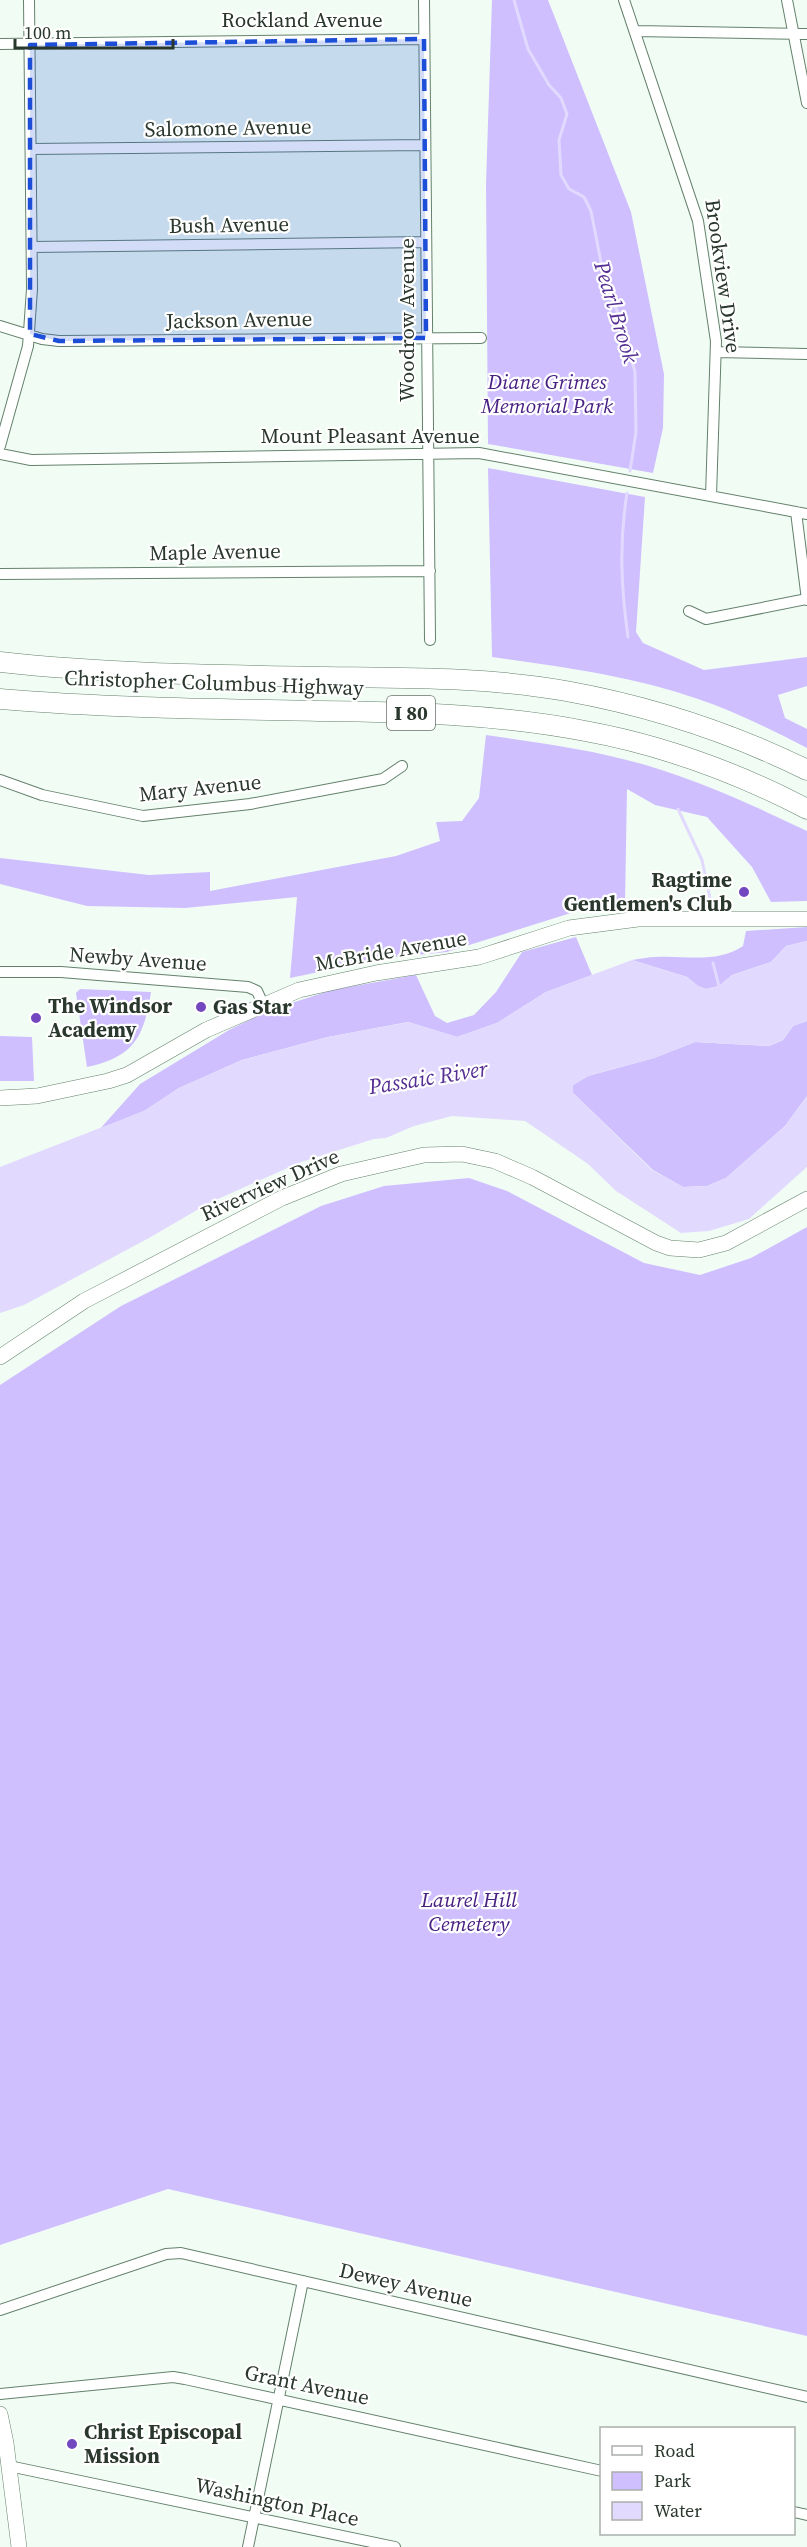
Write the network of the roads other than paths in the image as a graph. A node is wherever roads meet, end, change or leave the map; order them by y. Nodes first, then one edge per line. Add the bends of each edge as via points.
1 (29, 0) edge
2 (424, 0) edge
3 (624, 0) edge
4 (786, 0) edge
5 (635, 31) junction
6 (794, 34) junction
7 (807, 34) edge
8 (424, 39) junction
9 (0, 44) edge
10 (30, 45) junction
11 (807, 103) edge
12 (424, 145) junction
13 (31, 149) junction
14 (426, 242) junction
15 (32, 247) junction
16 (0, 326) edge
17 (30, 334) junction
18 (426, 338) junction
19 (481, 338) dead end
20 (716, 352) junction
21 (807, 354) edge
22 (0, 446) edge
23 (428, 453) junction
24 (0, 454) edge
25 (711, 496) junction
26 (801, 513) edge
27 (430, 571) junction
28 (0, 574) edge
29 (807, 599) edge
30 (689, 611) dead end
31 (430, 640) dead end
32 (0, 663) edge
33 (0, 699) edge
34 (402, 766) dead end
35 (807, 771) edge
36 (0, 780) edge
37 (807, 809) edge
38 (807, 919) edge
39 (0, 972) edge
40 (263, 1004) junction
41 (0, 1098) edge
42 (807, 1199) edge
43 (0, 1357) edge
44 (303, 2281) junction
45 (0, 2310) edge
46 (0, 2394) edge
47 (807, 2397) edge
48 (279, 2399) junction
49 (0, 2414) edge
50 (9, 2466) junction
51 (600, 2471) edge
52 (254, 2517) junction
53 (19, 2547) edge
54 (248, 2547) edge
55 (395, 2547) edge

1 - 10 street
2 - 8 street, Woodrow Avenue
3 - 5 street, Brookview Drive
4 - 6 street
5 - 6 street
5 - 20 street, Brookview Drive via 698,221
6 - 7 street
6 - 11 street
8 - 10 street, Rockland Avenue
8 - 12 street, Woodrow Avenue
9 - 10 street, Rockland Avenue
10 - 13 street
12 - 13 street, Salomone Avenue
12 - 14 street, Woodrow Avenue
13 - 15 street
14 - 15 street, Bush Avenue
14 - 18 street, Woodrow Avenue
15 - 17 street
16 - 17 street, Jackson Avenue
17 - 18 street, Jackson Avenue via 59,341
17 - 22 street
18 - 19 street, Jackson Avenue
18 - 23 street, Woodrow Avenue
20 - 21 street
20 - 25 street, Brookview Drive
23 - 24 street, Mount Pleasant Avenue via 32,460
23 - 25 street, Mount Pleasant Avenue via 489,455
23 - 27 street, Woodrow Avenue
25 - 26 street, Mount Pleasant Avenue
26 - 29 street
27 - 28 street, Maple Avenue
27 - 31 street, Woodrow Avenue
29 - 30 street via 706,619
32 - 35 highway, Christopher Columbus Highway / I 80 via 138,672 449,680 564,691 681,720 756,747
33 - 37 highway, Christopher Columbus Highway / I 80 via 114,706 429,714 551,725 623,739 693,760
34 - 36 street, Mary Avenue via 383,779 272,800 143,816 42,795
38 - 40 main road, McBride Avenue via 638,919 596,923 479,957 376,973 299,990
39 - 40 street, Newby Avenue via 61,972 248,987 257,991
40 - 41 main road, McBride Avenue via 127,1075 37,1096
42 - 43 main road, Riverview Drive via 726,1243 682,1251 656,1243 495,1161 444,1154 381,1163 302,1189 159,1260 84,1301
44 - 45 street, Dewey Avenue via 173,2253
44 - 47 street, Dewey Avenue
44 - 48 street
46 - 48 street, Grant Avenue via 173,2377
48 - 51 street, Grant Avenue
48 - 52 street
49 - 50 main road
50 - 52 street, Washington Place
50 - 53 main road
52 - 54 street
52 - 55 street, Washington Place

